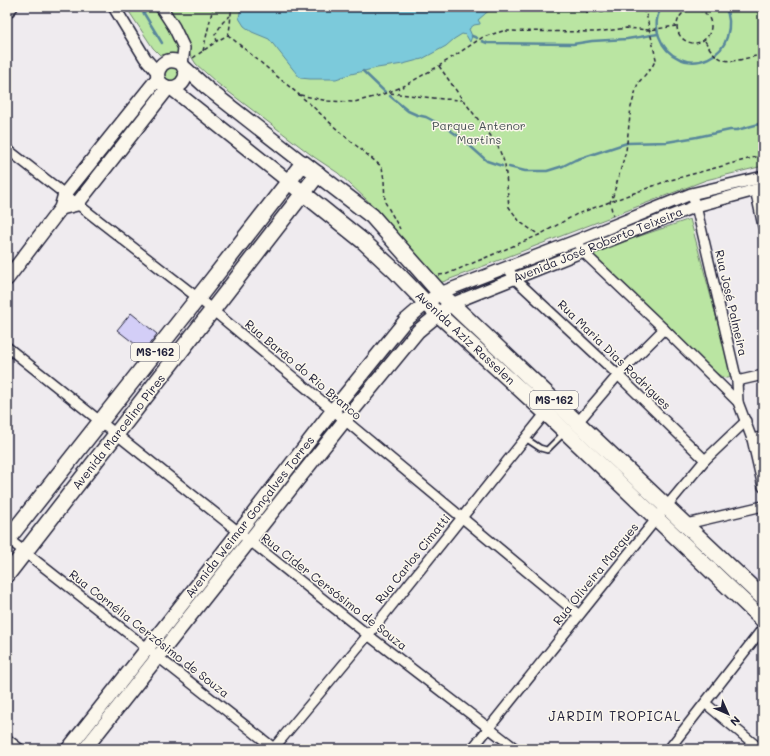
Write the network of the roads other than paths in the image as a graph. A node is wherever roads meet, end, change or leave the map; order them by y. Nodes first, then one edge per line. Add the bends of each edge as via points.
1 (13, 7) edge
2 (114, 7) edge
3 (161, 7) edge
4 (7, 14) edge
5 (183, 66) junction
6 (158, 75) junction
7 (170, 88) junction
8 (7, 149) edge
9 (303, 163) junction
10 (318, 174) junction
11 (763, 177) edge
12 (76, 181) junction
13 (288, 181) junction
14 (759, 189) edge
15 (88, 190) junction
16 (65, 194) junction
17 (304, 194) junction
18 (691, 194) junction
19 (77, 204) junction
20 (696, 206) junction
21 (61, 208) junction
22 (763, 226) edge
23 (578, 240) junction
24 (582, 251) junction
25 (507, 267) junction
26 (515, 279) junction
27 (7, 280) edge
28 (440, 293) junction
29 (198, 298) junction
30 (426, 303) junction
31 (452, 304) junction
32 (212, 310) junction
33 (438, 314) junction
34 (664, 329) junction
35 (7, 347) edge
36 (618, 375) junction
37 (763, 375) edge
38 (737, 381) junction
39 (738, 402) junction
40 (551, 407) junction
41 (333, 410) junction
42 (345, 420) junction
43 (100, 421) junction
44 (746, 421) junction
45 (578, 422) junction
46 (565, 432) junction
47 (117, 435) junction
48 (763, 437) edge
49 (525, 438) junction
50 (752, 439) junction
51 (705, 460) junction
52 (763, 487) edge
53 (763, 506) edge
54 (663, 517) junction
55 (462, 518) junction
56 (685, 524) junction
57 (239, 532) junction
58 (7, 539) edge
59 (250, 541) junction
60 (25, 552) junction
61 (7, 575) edge
62 (763, 598) edge
63 (579, 615) junction
64 (763, 620) edge
65 (763, 628) edge
66 (368, 635) junction
67 (148, 648) junction
68 (158, 656) junction
69 (706, 703) junction
70 (489, 727) junction
71 (7, 739) edge
72 (757, 748) edge
73 (20, 749) edge
74 (68, 749) edge
75 (85, 749) edge
76 (274, 749) edge
77 (472, 749) edge
78 (516, 749) edge
79 (669, 749) edge

1 - 4 street
2 - 6 street
3 - 5 street via 184,48
5 - 6 main road via 177,61 167,61 159,68
5 - 7 main road via 186,73 184,82 176,88
5 - 9 main road, Avenida Aziz Rasselen via 207,88
6 - 7 main road, Avenida Aziz Rasselen via 162,85
6 - 12 main road
7 - 13 main road, Avenida Aziz Rasselen
7 - 15 main road
8 - 16 street, Rua Barão do Rio Branco
9 - 10 main road, Avenida Aziz Rasselen / MS-162
9 - 13 main road, Avenida Marcelino Pires / MS-162
10 - 17 main road, Avenida Marcelino Pires / MS-162
10 - 28 main road, Avenida Aziz Rasselen / MS-162 via 372,216
11 - 18 street, Avenida José Roberto Teixeira
12 - 15 main road
12 - 16 main road
13 - 17 main road, Avenida Aziz Rasselen / MS-162
13 - 29 main road, Avenida Marcelino Pires / MS-162
14 - 20 street, Avenida José Roberto Teixeira
14 - 22 street
15 - 19 main road
16 - 19 street, Rua Barão do Rio Branco
16 - 21 main road
17 - 30 main road, Avenida Aziz Rasselen / MS-162 via 364,242
17 - 32 main road, Avenida Marcelino Pires / MS-162
18 - 20 street, Rua José Palmeira
18 - 23 street, Avenida José Roberto Teixeira
19 - 21 main road
19 - 29 street, Rua Barão do Rio Branco
20 - 24 street, Avenida José Roberto Teixeira
20 - 38 street, Rua José Palmeira
21 - 27 main road
23 - 24 street
23 - 25 street, Avenida José Roberto Teixeira
24 - 26 street, Avenida José Roberto Teixeira
24 - 34 street
25 - 26 street, Rua Maria Dias Rodrigues
25 - 28 street, Avenida José Roberto Teixeira
26 - 31 street, Avenida José Roberto Teixeira
26 - 36 street, Rua Maria Dias Rodrigues
28 - 30 main road, Avenida Weimar Gonçalves Torres
28 - 31 main road, Avenida Aziz Rasselen / MS-162
29 - 32 street, Rua Barão do Rio Branco
29 - 43 main road, Avenida Marcelino Pires / MS-162
30 - 33 main road, Avenida Aziz Rasselen / MS-162
30 - 41 main road, Avenida Weimar Gonçalves Torres via 405,321
31 - 33 main road, Avenida José Roberto Teixeira
31 - 40 main road, Avenida Aziz Rasselen / MS-162
32 - 41 street, Rua Barão do Rio Branco
32 - 47 main road, Avenida Marcelino Pires / MS-162
33 - 40 main road, Avenida Aziz Rasselen / MS-162
33 - 42 main road, Avenida Weimar Gonçalves Torres via 418,331
34 - 36 street
34 - 39 street
35 - 43 street, Rua Cider Cersósimo de Souza
36 - 45 street
36 - 51 street, Rua Maria Dias Rodrigues
37 - 38 street
38 - 39 street, Rua José Palmeira
39 - 44 street, Rua José Palmeira
40 - 45 main road, Avenida Aziz Rasselen / MS-162
40 - 46 main road, Avenida Aziz Rasselen / MS-162
40 - 49 street, Rua Carlos Cimatti
41 - 42 street, Rua Barão do Rio Branco
41 - 57 main road, Avenida Weimar Gonçalves Torres
42 - 55 street, Rua Barão do Rio Branco
42 - 59 main road, Avenida Weimar Gonçalves Torres
43 - 47 street, Rua Cider Cersósimo de Souza
43 - 58 main road, Avenida Marcelino Pires / MS-162
44 - 50 street, Rua José Palmeira
44 - 51 street, Rua Oliveira Marques
45 - 54 main road, Avenida Aziz Rasselen / MS-162
46 - 49 lane via 547,450
46 - 54 main road, Avenida Aziz Rasselen / MS-162
47 - 57 street, Rua Cider Cersósimo de Souza
47 - 60 main road, Avenida Marcelino Pires / MS-162
48 - 50 street
49 - 55 street, Rua Carlos Cimatti
50 - 52 street, Rua José Palmeira
51 - 54 street, Rua Oliveira Marques
53 - 56 street
54 - 56 main road, Avenida Aziz Rasselen / MS-162
54 - 56 street
54 - 63 street, Rua Oliveira Marques
54 - 64 main road, Avenida Aziz Rasselen / MS-162
55 - 63 street, Rua Barão do Rio Branco
55 - 66 street, Rua Carlos Cimatti
56 - 62 main road, Avenida Aziz Rasselen / MS-162
57 - 59 street, Rua Cider Cersósimo de Souza
57 - 67 main road, Avenida Weimar Gonçalves Torres
58 - 60 street, Rua Cornélia Cerzósimo de Souza
59 - 66 street, Rua Cider Cersósimo de Souza
59 - 68 main road, Avenida Weimar Gonçalves Torres
60 - 61 main road, Avenida Marcelino Pires / MS-162
60 - 67 street, Rua Cornélia Cerzósimo de Souza
63 - 70 street, Rua Oliveira Marques
65 - 69 street
66 - 70 street, Rua Cider Cersósimo de Souza
66 - 76 street, Rua Carlos Cimatti
67 - 68 street, Rua Cornélia Cerzósimo de Souza
67 - 74 main road, Avenida Weimar Gonçalves Torres
68 - 75 main road, Avenida Weimar Gonçalves Torres
68 - 76 street, Rua Cornélia Cerzósimo de Souza
69 - 72 street
69 - 79 street
70 - 77 street, Rua Oliveira Marques
70 - 78 street, Rua Cider Cersósimo de Souza
71 - 73 street

